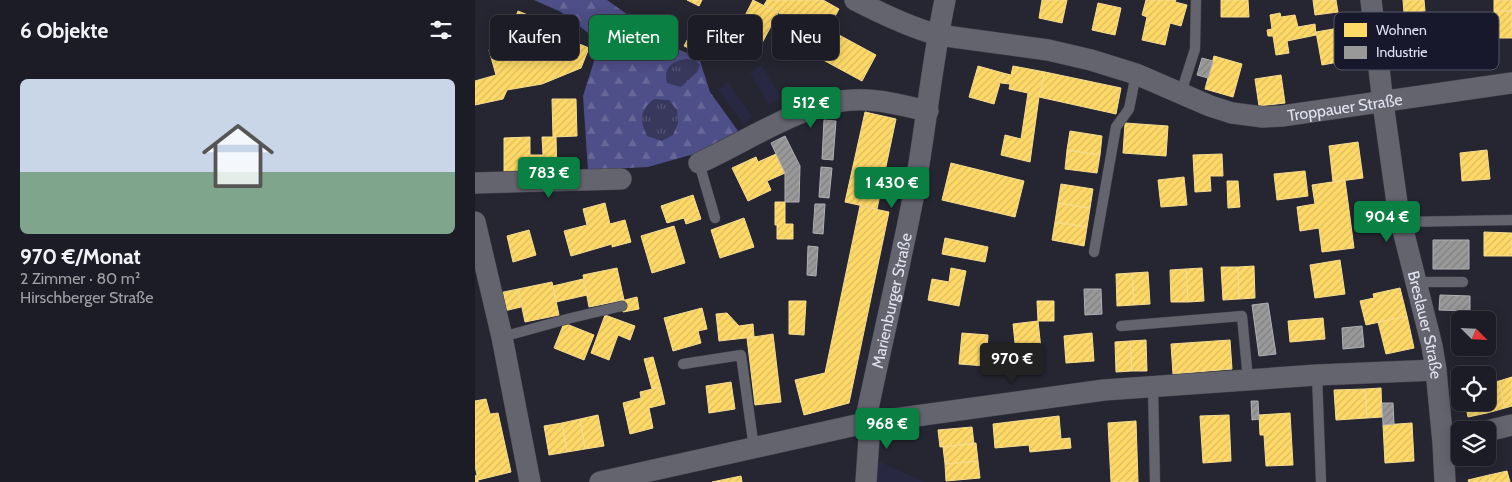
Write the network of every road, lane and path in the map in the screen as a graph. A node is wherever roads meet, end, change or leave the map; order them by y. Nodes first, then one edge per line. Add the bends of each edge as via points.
1 (855, 0) edge
2 (945, 0) edge
3 (1196, 0) edge
4 (938, 35) junction
5 (1379, 70) edge
6 (1136, 74) junction
7 (1512, 83) edge
8 (1181, 93) junction
9 (1383, 103) junction
10 (928, 112) junction
11 (699, 163) joint
12 (621, 179) dead end
13 (475, 182) edge
14 (715, 218) dead end
15 (1512, 220) edge
16 (475, 222) edge
17 (1401, 222) junction
18 (1094, 252) dead end
19 (1415, 282) junction
20 (1463, 282) dead end
21 (622, 306) dead end
22 (1121, 326) dead end
23 (502, 337) junction
24 (683, 364) dead end
25 (1436, 370) junction
26 (1317, 374) junction
27 (1248, 380) junction
28 (1153, 387) junction
29 (865, 423) junction
30 (1512, 425) edge
31 (1496, 429) edge
32 (1451, 436) edge
33 (1451, 446) edge
34 (754, 448) junction
35 (530, 482) edge
36 (600, 482) edge
37 (866, 482) edge
38 (1155, 482) edge
39 (1321, 482) edge
40 (1445, 482) edge

1 - 4 street, Troppauer Straße via 902,23
2 - 4 street, Marienburger Straße
3 - 8 lane via 1195,49
4 - 6 street, Troppauer Straße via 1047,50
4 - 10 street, Marienburger Straße
5 - 9 street, Breslauer Straße
6 - 8 street, Troppauer Straße
6 - 18 lane via 1129,109 1116,127
7 - 9 street, Troppauer Straße
8 - 9 street, Troppauer Straße via 1232,113 1263,117
9 - 17 street, Breslauer Straße
10 - 11 street via 874,100 833,102 786,120
10 - 29 street, Marienburger Straße via 902,254
11 - 14 lane
12 - 13 street
15 - 17 lane
16 - 23 street
17 - 19 street, Breslauer Straße
19 - 20 lane
19 - 25 street, Breslauer Straße
21 - 23 lane
22 - 27 lane via 1242,316
23 - 35 street
24 - 34 lane via 741,355
25 - 26 street
25 - 32 street, Breslauer Straße
26 - 27 street
26 - 39 lane
27 - 28 street
28 - 29 street via 1104,390
28 - 38 lane
29 - 34 street
29 - 37 street, Marienburger Straße via 869,438
30 - 31 street
33 - 40 street, Breslauer Straße
34 - 36 street

